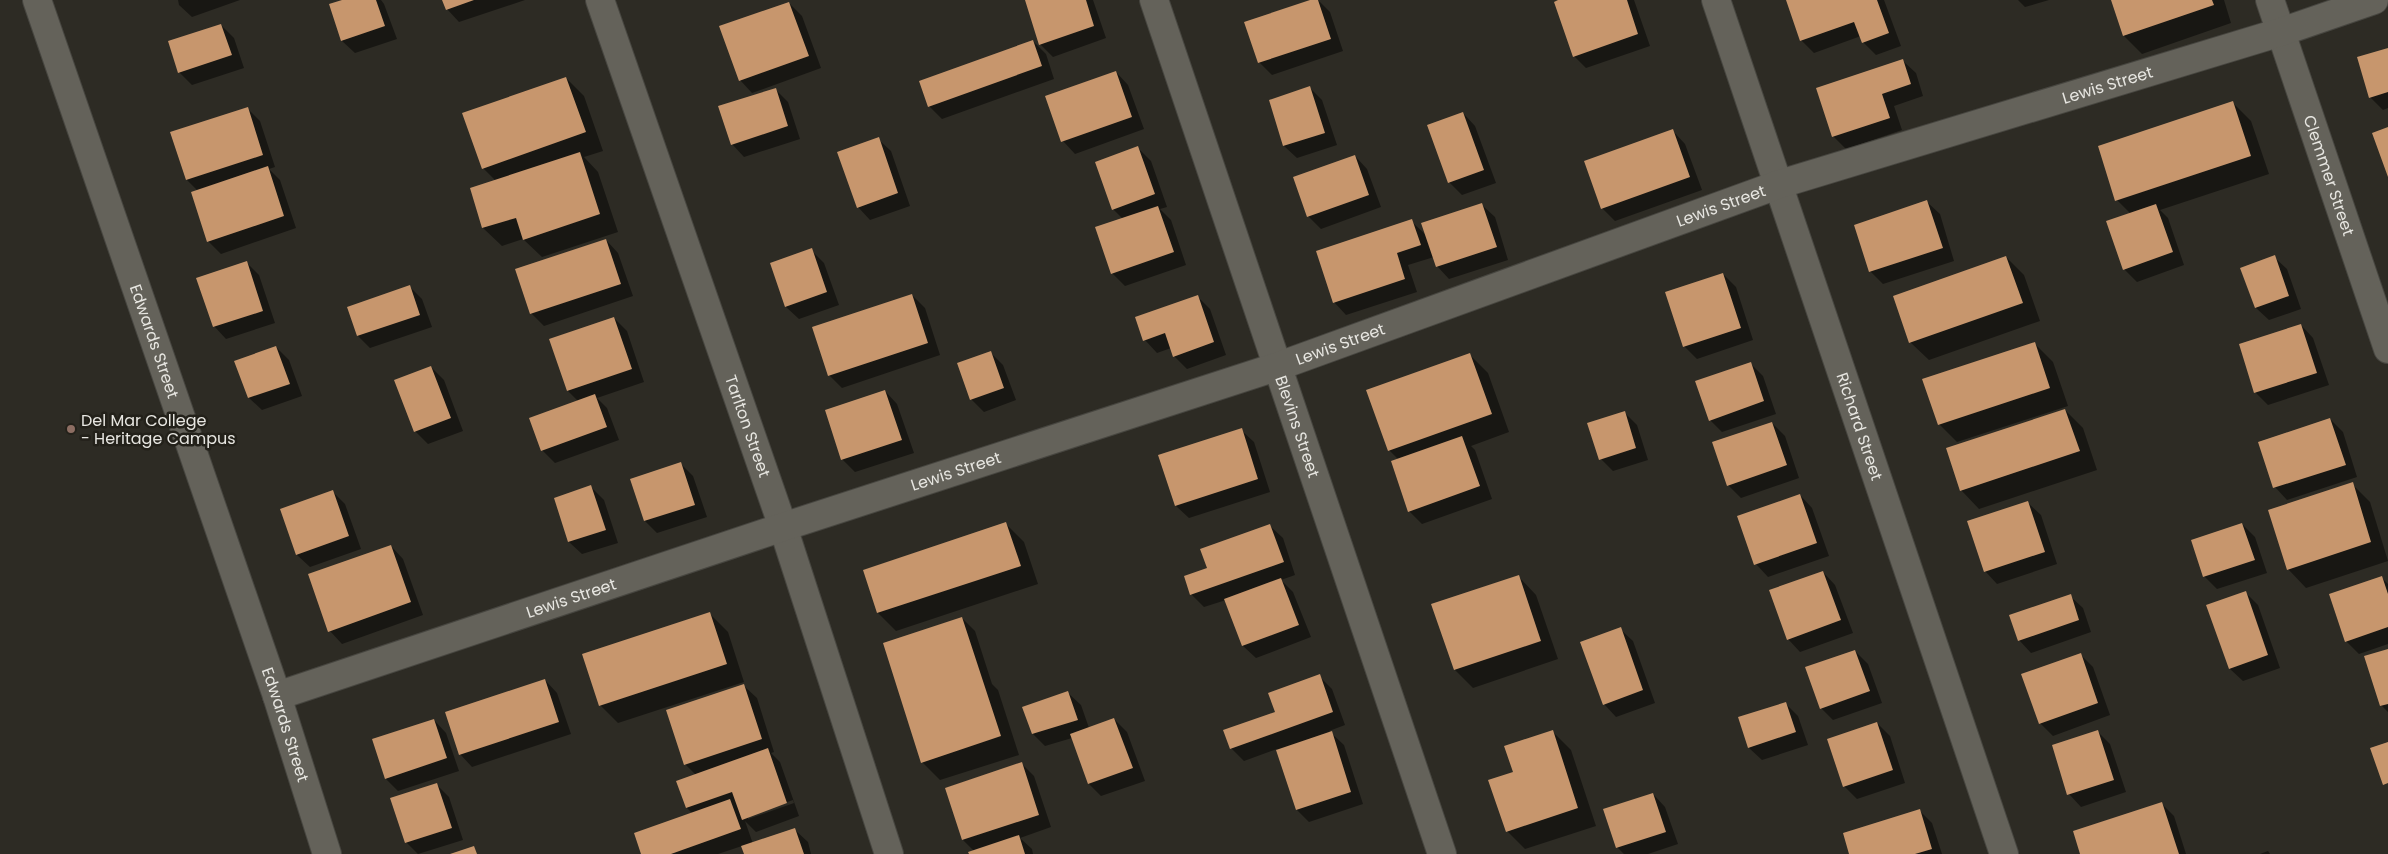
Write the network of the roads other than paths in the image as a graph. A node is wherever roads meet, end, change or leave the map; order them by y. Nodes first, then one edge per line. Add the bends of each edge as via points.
1 (37, 0) edge
2 (600, 0) edge
3 (1154, 0) edge
4 (1716, 0) edge
5 (2270, 0) edge
6 (2374, 0) edge
7 (2281, 32) junction
8 (1780, 184) junction
9 (2388, 349) edge
10 (1279, 366) junction
11 (783, 527) junction
12 (277, 696) junction
13 (327, 854) edge
14 (888, 854) edge
15 (1442, 854) edge
16 (2004, 854) edge

1 - 12 street, Edwards Street
2 - 11 street, Tarlton Street
3 - 10 street, Blevins Street
4 - 8 street, Richard Street
5 - 7 street, Clemmer Street
6 - 7 street, Lewis Street
7 - 8 street, Lewis Street
7 - 9 street, Clemmer Street
8 - 10 street, Lewis Street
8 - 16 street, Richard Street
10 - 11 street, Lewis Street
10 - 15 street, Blevins Street
11 - 12 street, Lewis Street
11 - 14 street, Tarlton Street
12 - 13 street, Edwards Street

